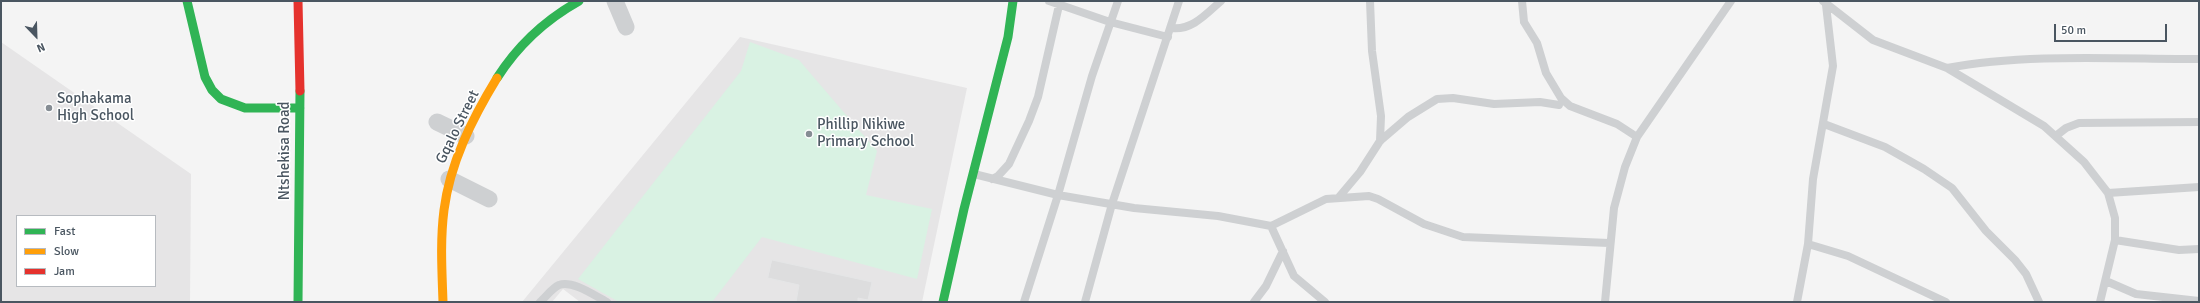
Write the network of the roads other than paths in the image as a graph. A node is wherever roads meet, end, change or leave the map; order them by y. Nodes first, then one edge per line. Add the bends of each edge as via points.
1 (187, 1) edge
2 (298, 1) edge
3 (579, 1) edge
4 (615, 1) edge
5 (1013, 1) edge
6 (1049, 1) edge
7 (1118, 1) edge
8 (1179, 1) edge
9 (1221, 1) edge
10 (1370, 1) edge
11 (1522, 1) edge
12 (1731, 1) edge
13 (1059, 2) edge
14 (1824, 3) edge
15 (1110, 22) junction
16 (626, 27) dead end
17 (1171, 28) junction
18 (1168, 37) junction
19 (2199, 59) edge
20 (1947, 68) junction
21 (1559, 105) dead end
22 (300, 108) junction
23 (437, 122) dead end
24 (2199, 122) edge
25 (1824, 124) junction
26 (466, 136) junction
27 (1637, 136) junction
28 (2056, 136) junction
29 (1380, 141) junction
30 (974, 174) junction
31 (449, 179) junction
32 (992, 179) junction
33 (2199, 187) edge
34 (2108, 193) junction
35 (1058, 195) junction
36 (1339, 197) junction
37 (489, 199) dead end
38 (1112, 204) junction
39 (1271, 226) junction
40 (2115, 240) junction
41 (1609, 243) junction
42 (1808, 244) junction
43 (2199, 249) edge
44 (1283, 251) junction
45 (2106, 281) junction
46 (2199, 301) edge
47 (298, 302) edge
48 (443, 302) edge
49 (540, 302) edge
50 (607, 302) edge
51 (943, 302) edge
52 (1024, 302) edge
53 (1085, 302) edge
54 (1254, 302) edge
55 (1325, 302) edge
56 (1605, 302) edge
57 (1797, 302) edge
58 (1946, 302) edge
59 (2039, 302) edge
60 (2100, 302) edge

1 - 22 street via 204,77 215,95 238,108
2 - 22 street, Ntshekisa Road
3 - 26 street, Gqalo Street via 557,15 524,44 494,86
4 - 16 street
5 - 30 street via 1008,37
6 - 13 lane
7 - 15 lane
8 - 17 lane
9 - 17 lane via 1196,22 1177,29
10 - 29 lane via 1372,51 1381,116
11 - 27 lane via 1524,22 1537,43 1546,73 1561,98 1570,106 1617,124
12 - 27 lane
13 - 15 lane
13 - 32 lane via 1038,97 1029,121 1009,164
14 - 20 lane via 1874,40
14 - 25 lane via 1833,66
15 - 18 lane
15 - 35 lane
17 - 18 lane
18 - 38 lane
19 - 20 lane via 2017,61
20 - 28 lane via 2044,126
21 - 29 lane via 1548,102 1494,104 1442,98 1408,117
22 - 47 street, Ntshekisa Road
23 - 26 street
24 - 28 lane via 2078,123
25 - 42 lane via 1813,179
25 - 59 lane via 1885,147 1952,188 1986,231 2026,274
26 - 31 street, Gqalo Street
27 - 41 lane via 1616,201
28 - 34 lane via 2084,162
29 - 36 lane via 1360,172
30 - 32 lane
30 - 51 street
31 - 37 street
31 - 48 street, Gqalo Street via 443,217
32 - 35 lane
33 - 34 lane
34 - 40 lane via 2115,218
35 - 38 lane
35 - 52 lane
36 - 39 lane via 1320,201
36 - 41 lane via 1375,197 1424,224 1463,237
38 - 39 lane via 1218,216
38 - 53 lane
39 - 44 lane
40 - 43 lane via 2179,250
40 - 45 lane
41 - 56 lane
42 - 57 lane
42 - 58 lane via 1848,256
44 - 54 lane via 1266,286
44 - 55 lane via 1294,276
45 - 46 lane via 2136,294
45 - 60 lane
49 - 50 lane via 557,287 565,284 575,286

